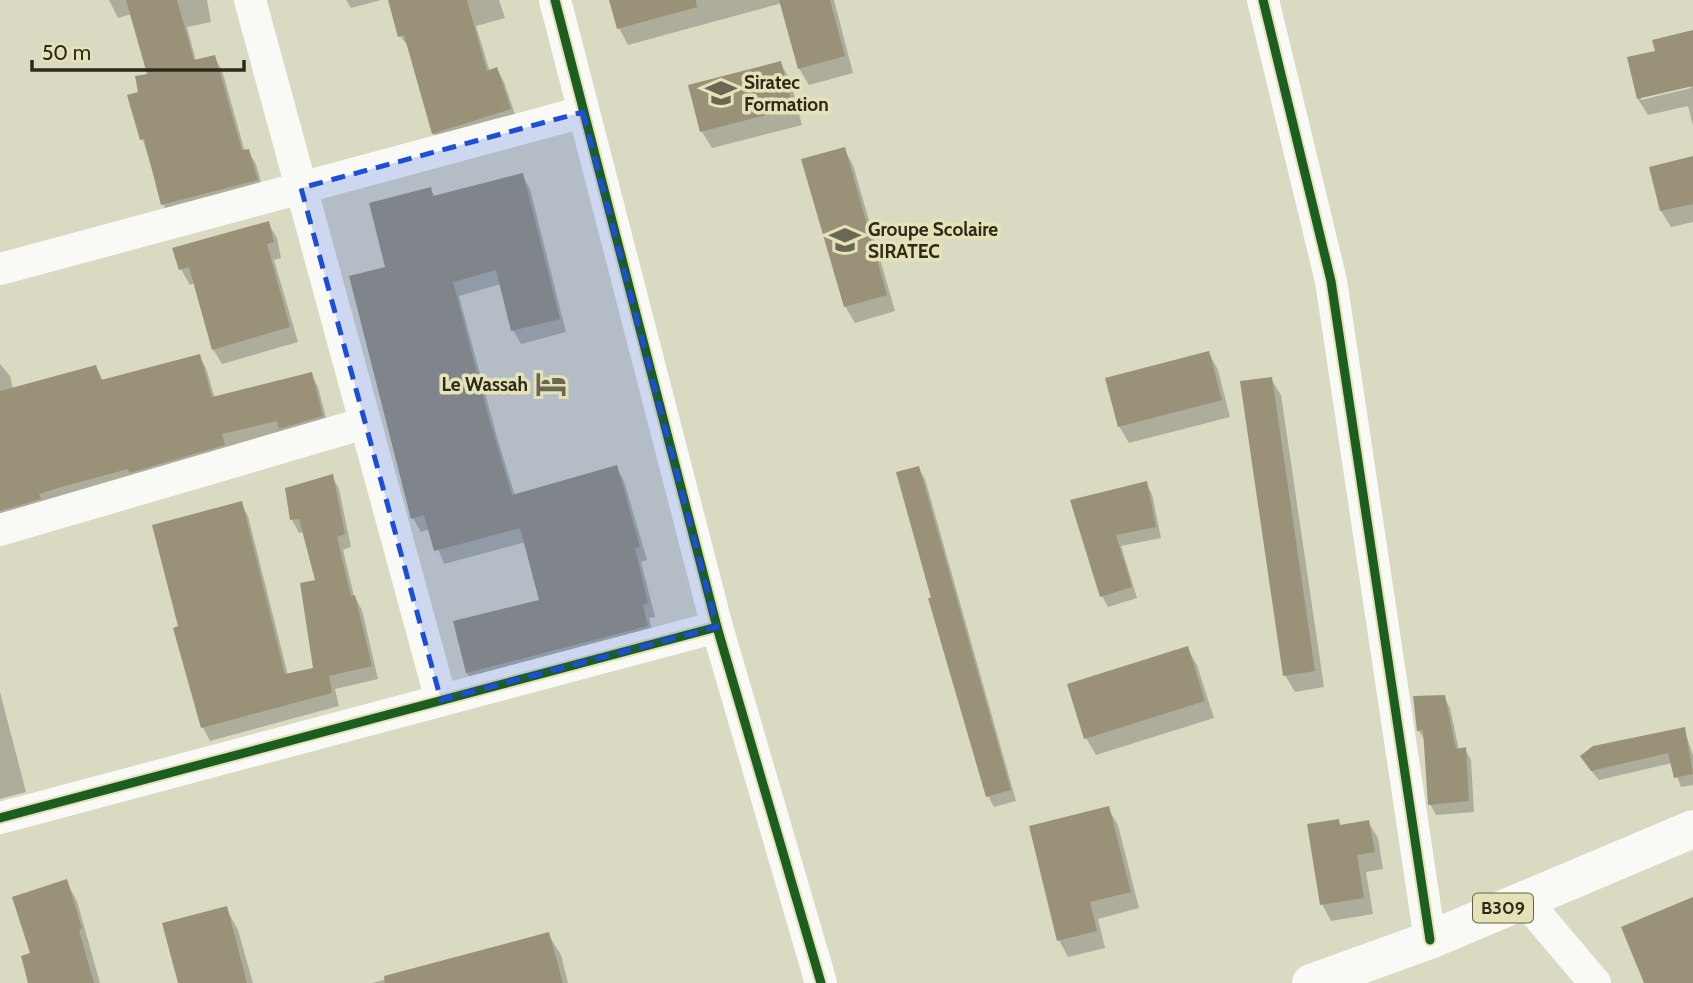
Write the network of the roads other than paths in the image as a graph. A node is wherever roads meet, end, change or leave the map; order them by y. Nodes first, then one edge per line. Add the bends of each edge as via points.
1 (250, 0) edge
2 (555, 0) edge
3 (1263, 0) edge
4 (583, 111) junction
5 (301, 188) junction
6 (0, 269) edge
7 (365, 424) junction
8 (0, 530) edge
9 (717, 627) junction
10 (441, 700) junction
11 (0, 818) edge
12 (1693, 829) edge
13 (1524, 899) junction
14 (1430, 940) junction
15 (821, 983) edge
16 (1311, 983) edge
17 (1595, 983) edge

1 - 5 street
2 - 4 street
3 - 14 street via 1331,281
4 - 5 street
4 - 9 street
5 - 6 street
5 - 7 street
7 - 8 street
7 - 10 street
9 - 10 street
9 - 15 street
10 - 11 street
12 - 13 main road, B309
13 - 14 main road, B309
13 - 17 street
14 - 16 main road, B309

